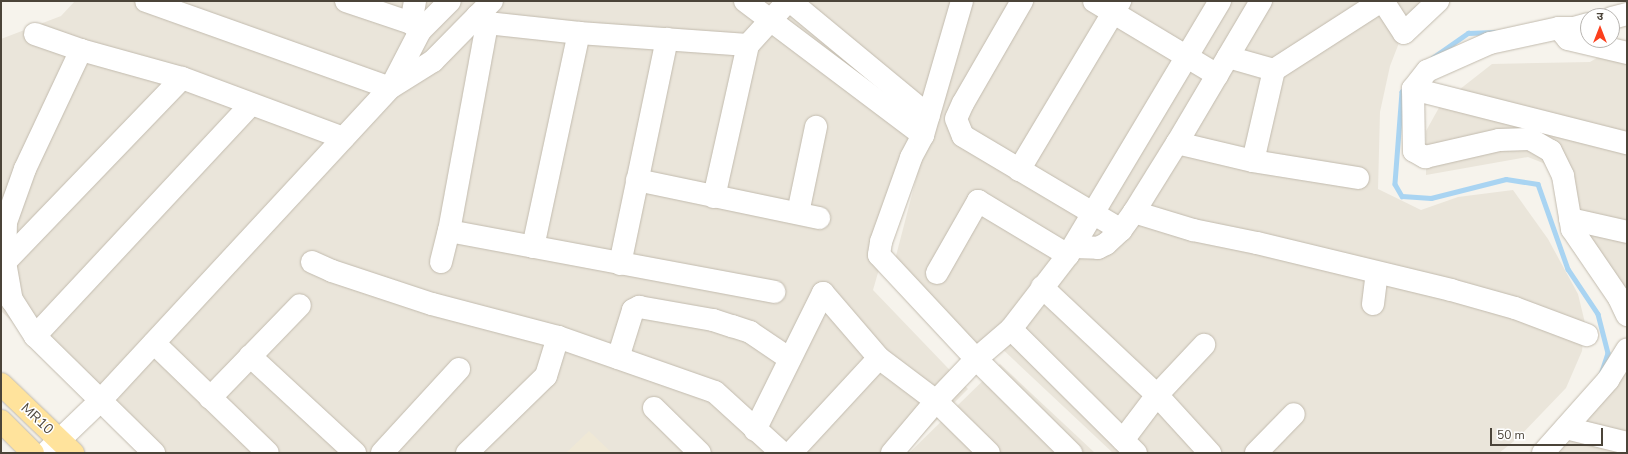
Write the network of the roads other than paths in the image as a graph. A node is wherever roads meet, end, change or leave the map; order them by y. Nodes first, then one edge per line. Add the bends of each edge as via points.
1 (146, 1) edge
2 (346, 1) edge
3 (415, 1) edge
4 (450, 1) edge
5 (745, 1) edge
6 (789, 1) edge
7 (962, 1) edge
8 (1022, 1) edge
9 (1094, 1) edge
10 (1220, 1) edge
11 (1261, 1) edge
12 (1382, 1) edge
13 (1438, 1) edge
14 (1116, 7) edge
15 (810, 8) edge
16 (486, 14) edge
17 (771, 19) junction
18 (1580, 26) edge
19 (416, 27) junction
20 (1560, 28) junction
21 (579, 33) junction
22 (35, 34) dead end
23 (667, 39) junction
24 (748, 45) junction
25 (82, 50) junction
26 (1627, 53) edge
27 (1186, 57) junction
28 (1223, 66) junction
29 (1274, 70) junction
30 (182, 78) junction
31 (390, 88) junction
32 (1413, 89) junction
33 (251, 104) junction
34 (926, 126) junction
35 (816, 127) dead end
36 (343, 138) junction
37 (1177, 143) junction
38 (1627, 143) edge
39 (1253, 161) junction
40 (1019, 170) junction
41 (1358, 178) dead end
42 (638, 180) junction
43 (714, 197) junction
44 (1134, 212) junction
45 (798, 213) junction
46 (1093, 214) junction
47 (819, 218) dead end
48 (1570, 219) junction
49 (1121, 230) junction
50 (449, 231) junction
51 (1627, 232) edge
52 (533, 247) junction
53 (1071, 251) junction
54 (5, 262) junction
55 (312, 262) dead end
56 (440, 262) dead end
57 (620, 264) junction
58 (937, 273) dead end
59 (1377, 273) junction
60 (1042, 287) junction
61 (774, 292) dead end
62 (1373, 304) dead end
63 (300, 305) dead end
64 (1627, 316) edge
65 (1011, 329) junction
66 (1587, 335) dead end
67 (35, 336) junction
68 (558, 337) junction
69 (154, 343) junction
70 (1204, 345) dead end
71 (1623, 351) edge
72 (250, 356) junction
73 (618, 358) junction
74 (879, 358) junction
75 (790, 359) junction
76 (976, 359) junction
77 (459, 370) dead end
78 (1, 384) edge
79 (1157, 395) junction
80 (210, 398) junction
81 (100, 401) junction
82 (936, 401) junction
83 (654, 408) dead end
84 (1294, 414) dead end
85 (1, 421) edge
86 (1566, 428) junction
87 (755, 430) junction
88 (1627, 443) edge
89 (1130, 447) edge
90 (64, 450) edge
91 (897, 451) edge
92 (33, 453) edge
93 (154, 453) edge
94 (268, 453) edge
95 (355, 453) edge
96 (382, 453) edge
97 (467, 453) edge
98 (700, 453) edge
99 (782, 453) edge
100 (792, 453) edge
101 (989, 453) edge
102 (1071, 453) edge
103 (1210, 453) edge
104 (1256, 453) edge
105 (1543, 453) edge

1 - 31 street
2 - 19 street
3 - 19 street
4 - 19 street
5 - 17 street
6 - 15 street
6 - 17 street
7 - 34 street
8 - 40 street via 956,119 963,136
9 - 14 street
10 - 27 street
11 - 28 street
12 - 13 street via 1404,33
12 - 29 street
14 - 27 street
14 - 40 street
15 - 34 street
16 - 21 street
16 - 31 street via 433,61
16 - 50 street
17 - 24 street
17 - 34 street
18 - 20 street
19 - 31 street
20 - 26 street via 1568,39
20 - 32 street via 1490,43 1427,71
21 - 23 street
21 - 52 street
22 - 25 street
23 - 24 street
23 - 42 street
24 - 43 street
25 - 30 street
25 - 54 street via 25,169 6,222
27 - 28 street
27 - 46 street
28 - 29 street
28 - 37 street
29 - 39 street
30 - 33 street
30 - 54 street
31 - 36 street
32 - 38 street
32 - 48 street via 1414,151 1425,157 1499,140 1530,139 1551,151 1563,176
33 - 36 street
33 - 67 street
34 - 76 street via 909,165 881,242 879,255
35 - 45 street
36 - 69 street
37 - 39 street
37 - 44 street
39 - 41 street
40 - 46 street
42 - 43 street
42 - 57 street
43 - 45 street
44 - 49 street
44 - 59 street via 1193,230
45 - 47 street
46 - 49 street
46 - 53 street
48 - 51 street
48 - 64 street via 1572,229 1619,298
49 - 53 street via 1098,248
50 - 52 street
50 - 56 street
52 - 57 street
53 - 58 street via 978,201
53 - 60 street
54 - 67 street via 12,300
55 - 68 street via 432,304
57 - 61 street
59 - 62 street
59 - 66 street via 1515,308
60 - 65 street
60 - 79 street
63 - 72 street
65 - 76 street
65 - 89 street
67 - 81 street
68 - 73 street
68 - 97 street via 546,376
69 - 80 street
69 - 81 street
70 - 79 street
71 - 86 street via 1608,380
72 - 80 street
72 - 95 street
73 - 75 street via 633,310 639,307 713,320 750,332
73 - 87 street via 715,392
74 - 75 street via 824,294
74 - 82 street
74 - 100 street
75 - 87 street
76 - 82 street
76 - 102 street
77 - 96 street
78 - 90 main road, MR10
79 - 89 street
79 - 103 street
80 - 94 street
81 - 90 street
81 - 93 street
82 - 91 street
82 - 101 street
83 - 98 street
84 - 104 street
85 - 92 main road, MR10
86 - 88 street
86 - 105 street
87 - 99 street

